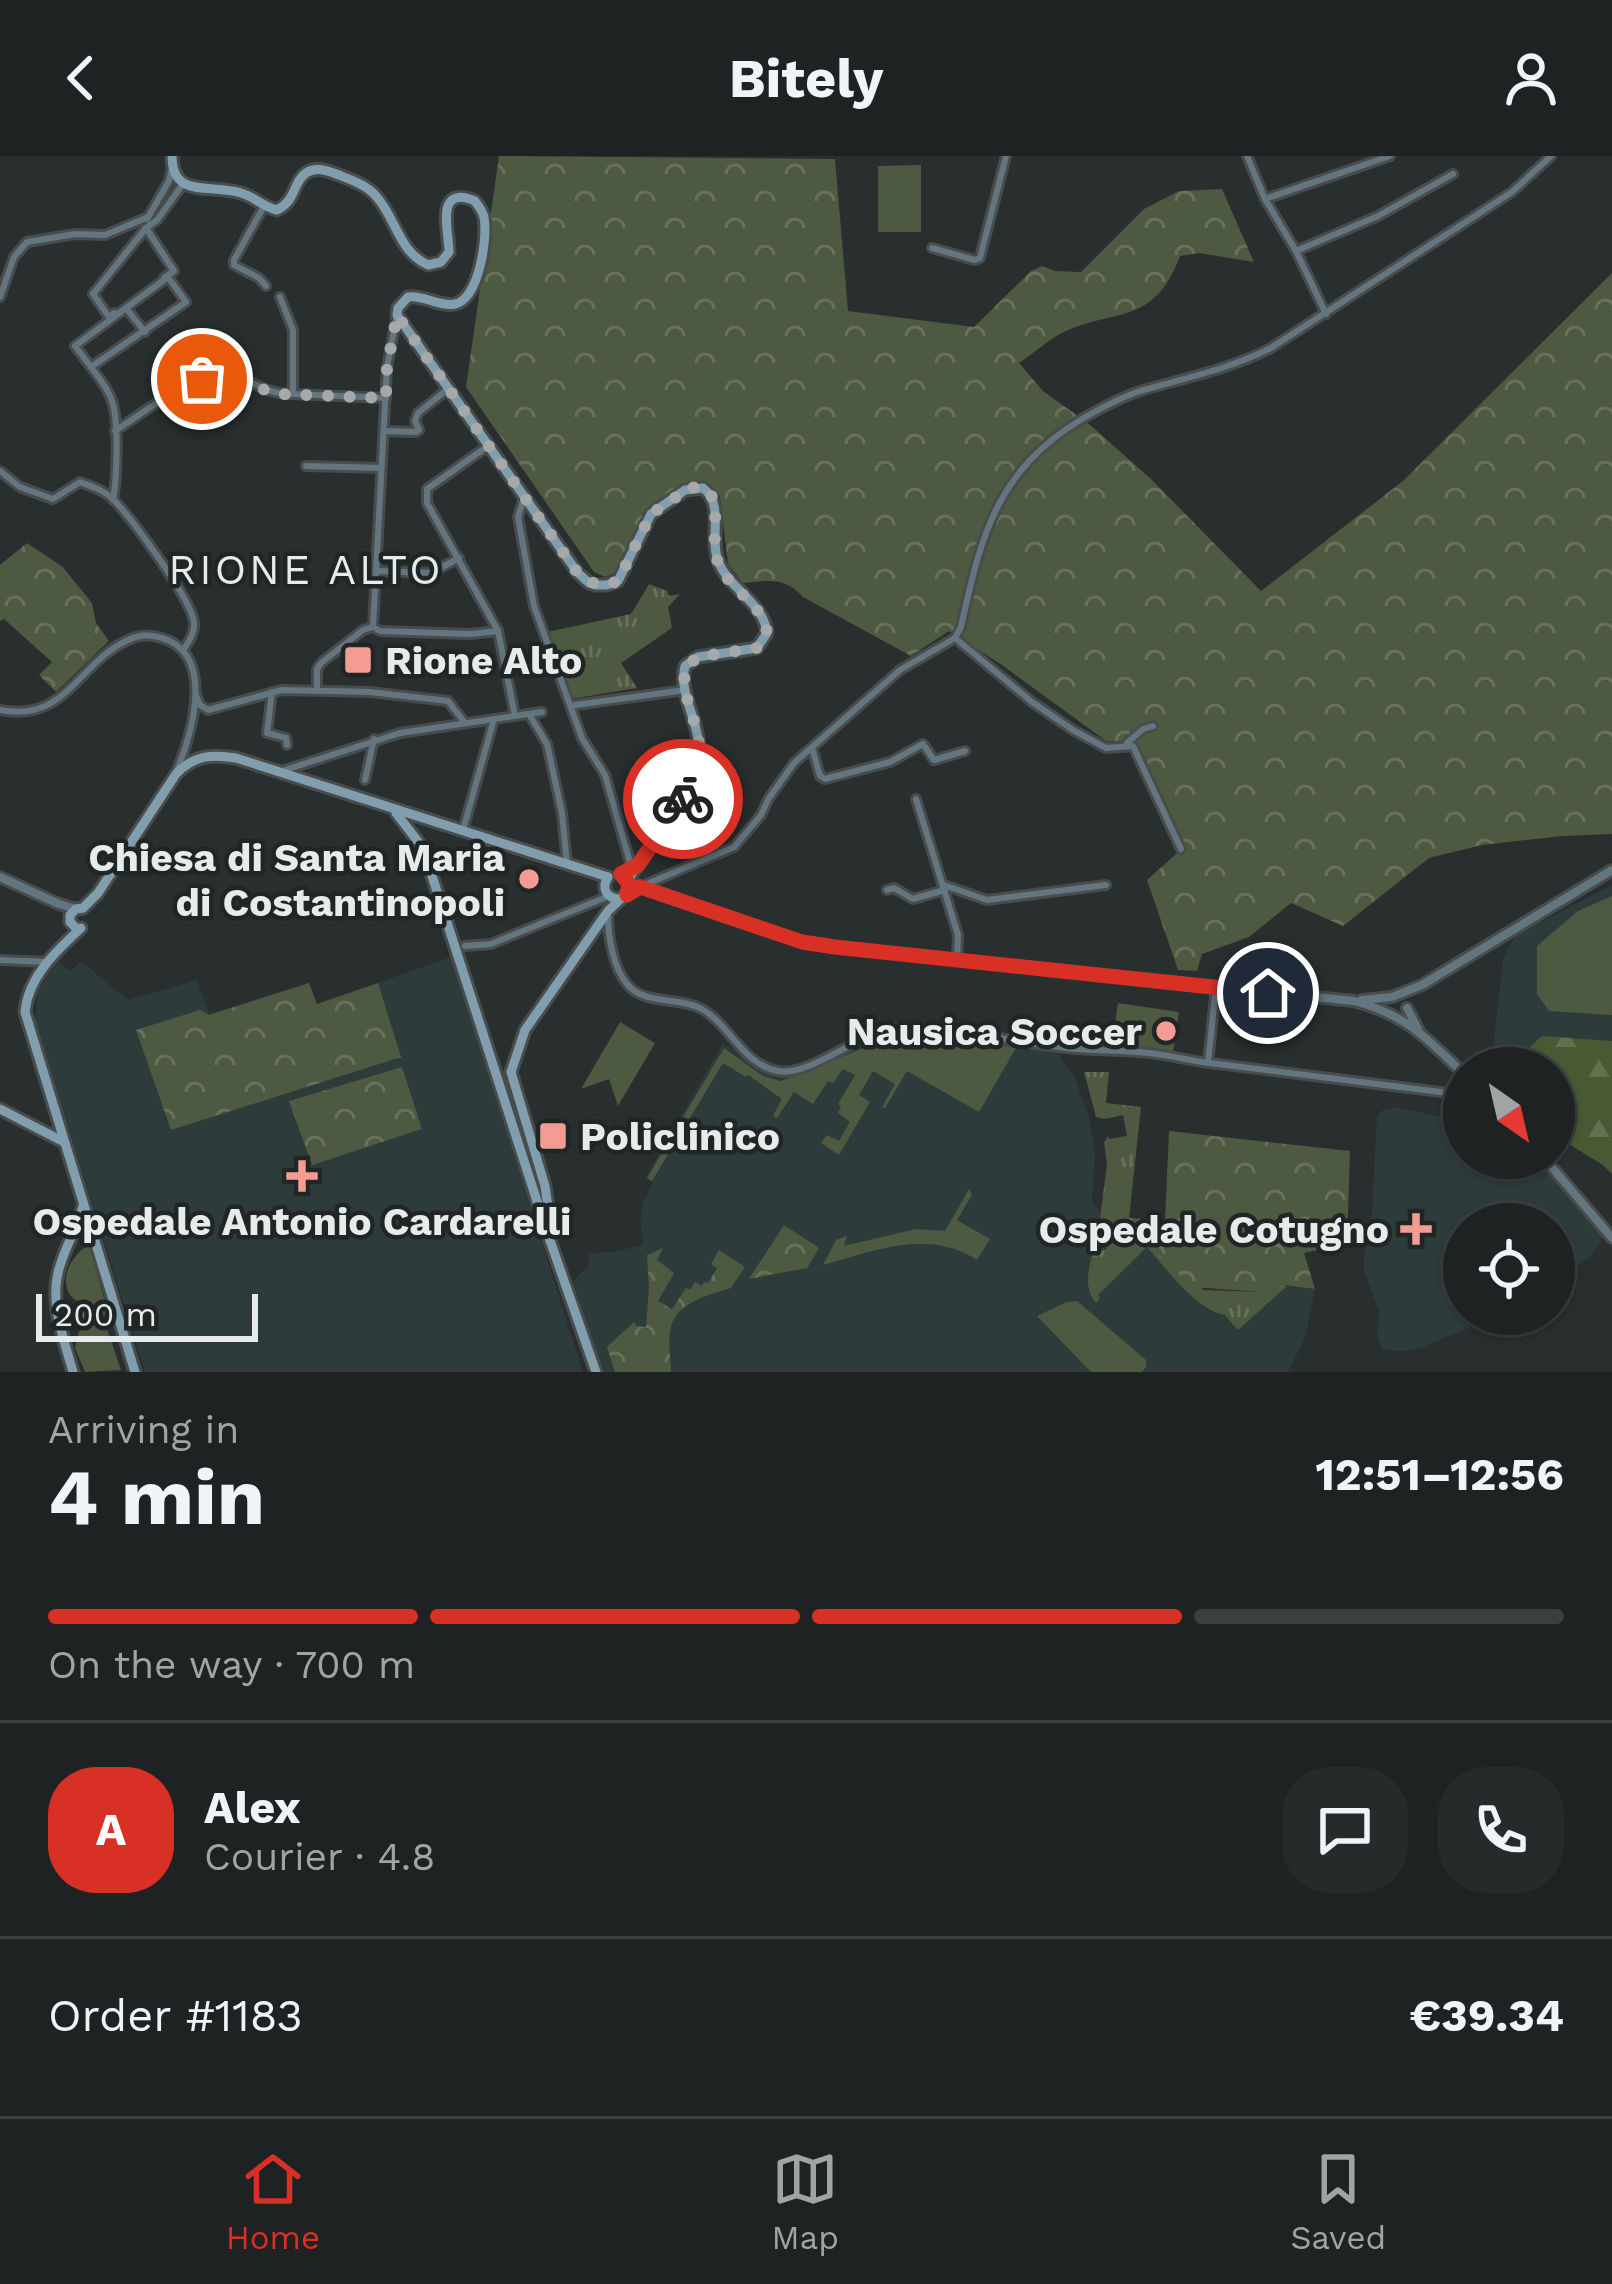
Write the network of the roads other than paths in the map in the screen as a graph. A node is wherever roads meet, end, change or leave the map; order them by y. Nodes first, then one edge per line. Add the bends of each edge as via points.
1 (172, 156) edge
2 (1006, 156) edge
3 (1247, 156) edge
4 (1390, 156) edge
5 (1551, 156) edge
6 (172, 169) junction
7 (1453, 174) dead end
8 (183, 184) junction
9 (1265, 199) junction
10 (264, 206) junction
11 (148, 218) junction
12 (146, 228) junction
13 (932, 248) dead end
14 (1297, 251) junction
15 (266, 286) dead end
16 (0, 297) edge
17 (280, 297) dead end
18 (126, 308) junction
19 (1326, 314) junction
20 (397, 315) junction
21 (145, 332) junction
22 (91, 367) junction
23 (448, 388) junction
24 (292, 394) junction
25 (386, 398) junction
26 (115, 430) junction
27 (383, 431) junction
28 (488, 446) junction
29 (306, 466) dead end
30 (381, 468) junction
31 (0, 471) edge
32 (524, 498) junction
33 (113, 500) junction
34 (460, 557) junction
35 (376, 571) junction
36 (373, 627) junction
37 (498, 631) junction
38 (955, 638) junction
39 (184, 650) junction
40 (685, 690) junction
41 (317, 691) junction
42 (195, 692) junction
43 (272, 692) junction
44 (575, 705) dead end
45 (0, 710) edge
46 (542, 712) dead end
47 (529, 714) junction
48 (515, 716) junction
49 (494, 719) junction
50 (465, 723) junction
51 (1153, 727) dead end
52 (374, 740) junction
53 (287, 745) dead end
54 (1125, 746) junction
55 (812, 748) junction
56 (965, 751) dead end
57 (278, 772) junction
58 (176, 774) junction
59 (365, 780) dead end
60 (916, 799) dead end
61 (392, 809) junction
62 (463, 830) junction
63 (1180, 849) dead end
64 (567, 864) junction
65 (634, 864) junction
66 (1612, 870) edge
67 (0, 877) edge
68 (608, 878) junction
69 (629, 881) junction
70 (1106, 885) dead end
71 (945, 887) junction
72 (887, 890) dead end
73 (618, 896) junction
74 (608, 911) junction
75 (76, 921) junction
76 (465, 946) dead end
77 (957, 958) junction
78 (0, 960) edge
79 (47, 962) junction
80 (1422, 985) junction
81 (1216, 988) junction
82 (1394, 996) junction
83 (1354, 1001) junction
84 (1407, 1006) junction
85 (1393, 1013) junction
86 (1422, 1035) junction
87 (1443, 1054) edge
88 (1208, 1062) junction
89 (1443, 1092) edge
90 (0, 1109) edge
91 (64, 1142) junction
92 (1562, 1179) edge
93 (83, 1206) junction
94 (1612, 1238) edge
95 (93, 1239) junction
96 (69, 1242) junction
97 (555, 1251) junction
98 (114, 1307) junction
99 (59, 1322) junction
100 (73, 1372) edge
101 (135, 1372) edge
102 (596, 1372) edge

1 - 6 main road
2 - 13 street via 980,258
3 - 9 street
4 - 9 street
5 - 19 street via 1512,192
6 - 8 main road
6 - 11 street
7 - 14 street
8 - 10 main road via 244,193
8 - 12 street
9 - 14 street
10 - 15 street via 234,260
10 - 20 main road via 284,207 304,174 324,170 372,191 428,265 449,252 452,200 475,201 484,239 471,290 448,304 408,297
11 - 12 street
11 - 16 street via 105,235 27,242
12 - 12 street via 174,271 109,316 93,294
14 - 19 street
17 - 24 street via 293,330
18 - 21 street
18 - 21 street via 168,277 186,302
18 - 22 street via 75,346
19 - 38 street via 1248,360 1114,400 1046,443 1023,465 982,539
20 - 23 main road
20 - 25 street
21 - 22 street
22 - 26 street via 112,399
23 - 27 street via 418,413 416,432
23 - 28 main road
24 - 25 street
24 - 26 street via 219,374
25 - 27 street
26 - 33 street
27 - 30 street
28 - 32 main road
28 - 34 street via 427,489 430,510
29 - 30 street
30 - 35 street
31 - 33 street via 53,499 80,482
32 - 40 main road via 577,572 608,585 618,581 651,514 691,487 709,491 722,569 767,633 751,650 689,662
32 - 65 street via 518,517 534,606
33 - 39 street via 191,611 195,626
34 - 35 street via 431,573
34 - 37 street
35 - 36 street
36 - 37 street
36 - 41 street via 325,657
37 - 48 street
38 - 54 street via 1073,730 1106,748
38 - 55 street via 900,670
39 - 42 street
39 - 45 street via 158,636 130,638 42,709
40 - 44 street
40 - 65 main road via 699,750 693,775
41 - 43 street
41 - 50 street via 448,701
42 - 43 street via 208,710
42 - 58 street
43 - 53 street via 267,733
46 - 47 street
47 - 48 street
47 - 64 street via 547,744
48 - 49 street
49 - 50 street
49 - 62 street
50 - 52 street
51 - 54 street
52 - 57 street
52 - 59 street
54 - 63 street via 1133,746
55 - 56 street via 825,779 923,744 934,760
55 - 69 street via 734,847
57 - 58 main road via 218,755
57 - 61 main road
58 - 75 main road
60 - 71 street
61 - 62 main road
61 - 97 main road via 423,848
62 - 64 main road
64 - 68 main road
65 - 69 main road
66 - 80 street
67 - 75 street via 59,904
68 - 69 main road
68 - 73 main road via 604,885
69 - 73 main road
69 - 77 street via 802,942
70 - 71 street via 988,900
71 - 72 street via 913,899
71 - 77 street
73 - 74 main road
73 - 76 street
74 - 88 street via 618,970 631,989 709,1013 772,1071 801,1068 900,1027
74 - 97 main road via 525,1030 511,1072
75 - 79 main road
77 - 81 street
78 - 79 street
79 - 91 main road via 25,1009
80 - 82 street
80 - 84 street
81 - 83 street
81 - 88 street
82 - 83 street
82 - 84 street
82 - 85 street
83 - 85 street
84 - 85 street
84 - 86 street
85 - 86 street
86 - 87 street
88 - 89 street
90 - 91 main road
91 - 93 main road
92 - 94 street
93 - 95 main road
93 - 96 main road
95 - 96 main road
95 - 98 main road
96 - 99 main road via 55,1293
97 - 102 main road
98 - 99 street
98 - 101 main road
99 - 100 main road

